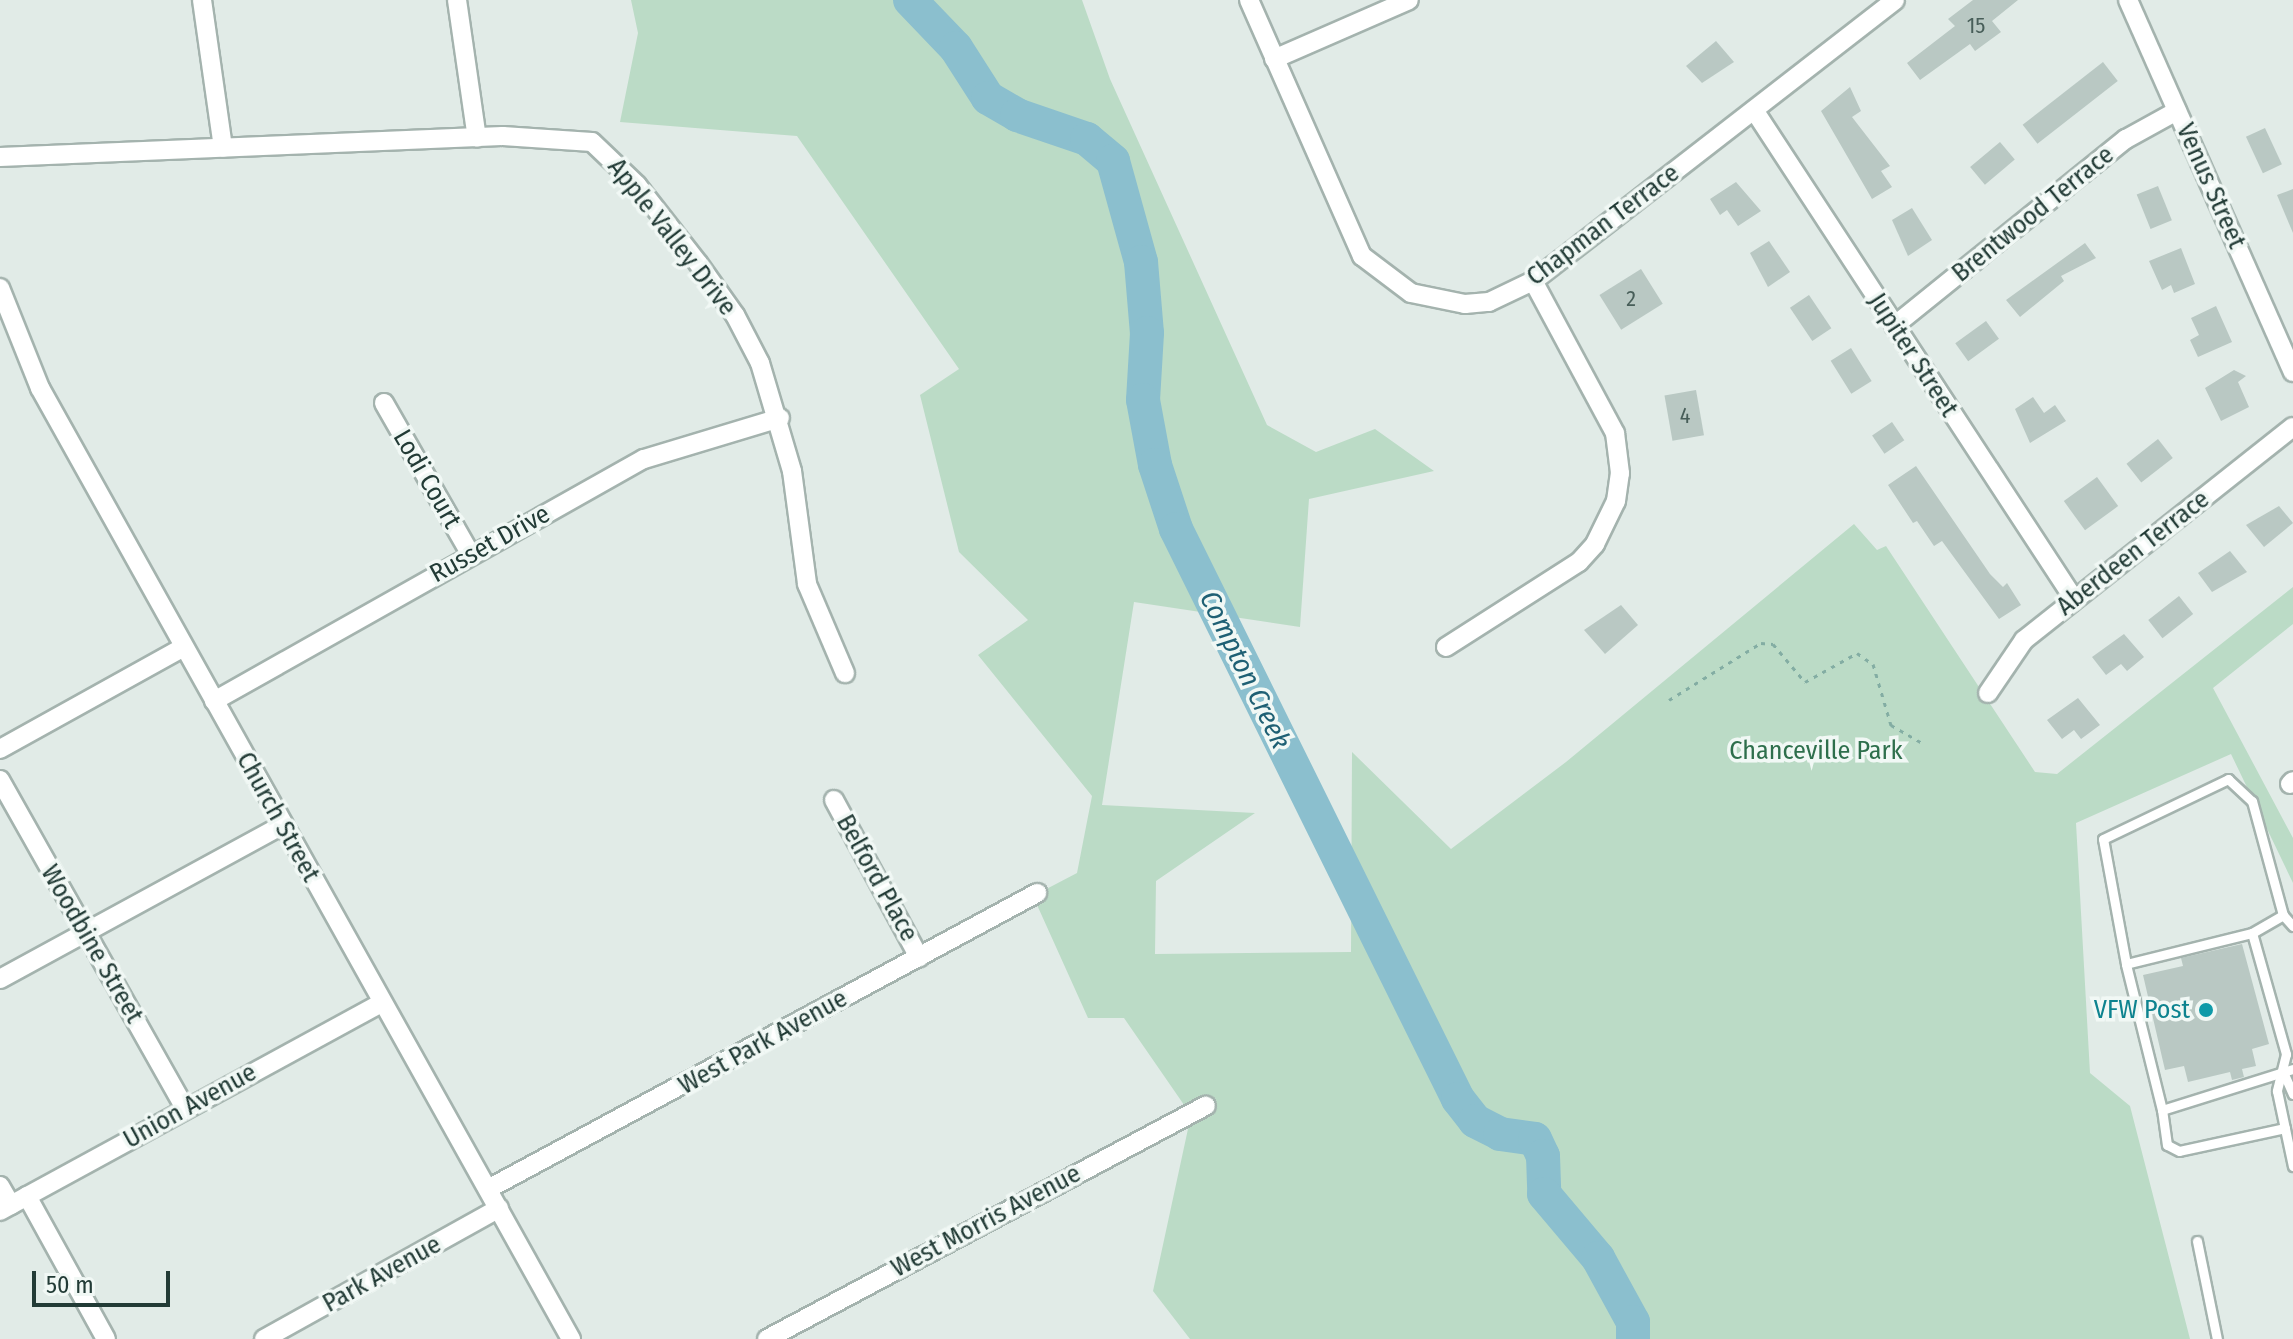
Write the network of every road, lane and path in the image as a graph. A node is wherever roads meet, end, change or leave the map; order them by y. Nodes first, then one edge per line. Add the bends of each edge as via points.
1 (202, 0) edge
2 (457, 0) edge
3 (1249, 0) edge
4 (1409, 0) edge
5 (1895, 0) edge
6 (2128, 0) edge
7 (1274, 59) junction
8 (1754, 110) junction
9 (2177, 111) junction
10 (477, 138) junction
11 (223, 148) junction
12 (0, 157) edge
13 (1533, 281) junction
14 (0, 288) edge
15 (1894, 326) junction
16 (2293, 372) edge
17 (384, 403) dead end
18 (780, 418) junction
19 (2293, 427) edge
20 (471, 555) junction
21 (2074, 599) junction
22 (184, 647) junction
23 (1446, 647) dead end
24 (845, 673) dead end
25 (1988, 693) dead end
26 (1669, 700) dead end
27 (214, 701) junction
28 (1922, 743) dead end
29 (0, 749) edge
30 (0, 780) edge
31 (834, 800) dead end
32 (282, 825) junction
33 (1037, 893) dead end
34 (2283, 915) junction
35 (2293, 926) edge
36 (84, 931) junction
37 (2252, 933) junction
38 (919, 957) junction
39 (2126, 964) junction
40 (0, 979) edge
41 (381, 1003) junction
42 (2289, 1072) edge
43 (2293, 1094) edge
44 (1206, 1106) dead end
45 (185, 1108) junction
46 (2162, 1110) junction
47 (2285, 1128) junction
48 (2293, 1166) edge
49 (0, 1186) edge
50 (488, 1189) junction
51 (13, 1204) edge
52 (499, 1208) junction
53 (2197, 1241) dead end
54 (106, 1339) edge
55 (264, 1339) edge
56 (571, 1339) edge
57 (767, 1339) edge
58 (2217, 1339) edge

1 - 11 street
2 - 10 street
3 - 7 street, Chapman Terrace
4 - 7 street
5 - 8 street, Chapman Terrace
6 - 9 street, Venus Street
7 - 13 street, Chapman Terrace via 1350,236 1376,271 1431,300 1465,304 1489,302
8 - 13 street, Chapman Terrace
8 - 15 street, Jupiter Street
9 - 15 street, Brentwood Terrace via 2126,139
9 - 16 street, Venus Street
10 - 11 street, Apple Valley Drive
10 - 18 street, Apple Valley Drive via 583,139 611,156 735,315
11 - 12 street, Apple Valley Drive
13 - 23 street via 1615,433 1620,473 1616,501 1595,544 1579,562
14 - 22 street, Church Street via 40,388
15 - 21 street, Jupiter Street
17 - 20 street, Lodi Court
18 - 20 street, Russet Drive via 644,459
18 - 24 street, Apple Valley Drive via 807,584
19 - 21 street, Aberdeen Terrace
20 - 27 street, Russet Drive
21 - 25 street, Aberdeen Terrace via 2024,640
22 - 27 street, Church Street
22 - 29 street
26 - 28 path via 1761,643 1773,644 1805,682 1857,653 1873,664 1891,725
27 - 32 street, Church Street
30 - 36 street, Woodbine Street
31 - 38 street, Belford Place
32 - 36 street
32 - 41 street, Church Street
33 - 38 street, West Park Avenue
34 - 35 lane
34 - 37 lane
34 - 39 lane via 2252,801 2228,779 2103,839
36 - 40 street
36 - 45 street, Woodbine Street
37 - 39 lane
37 - 42 lane
38 - 50 street, West Park Avenue
39 - 46 lane
41 - 45 street, Union Avenue
41 - 50 street, Church Street
42 - 43 lane
42 - 46 lane
42 - 47 lane via 2277,1091
44 - 57 street, West Morris Avenue
45 - 51 street, Union Avenue
46 - 47 lane via 2167,1145 2179,1151
47 - 48 lane
49 - 51 street
50 - 52 street, Church Street
51 - 54 street
52 - 55 street, Park Avenue
52 - 56 street, Church Street
53 - 58 lane

